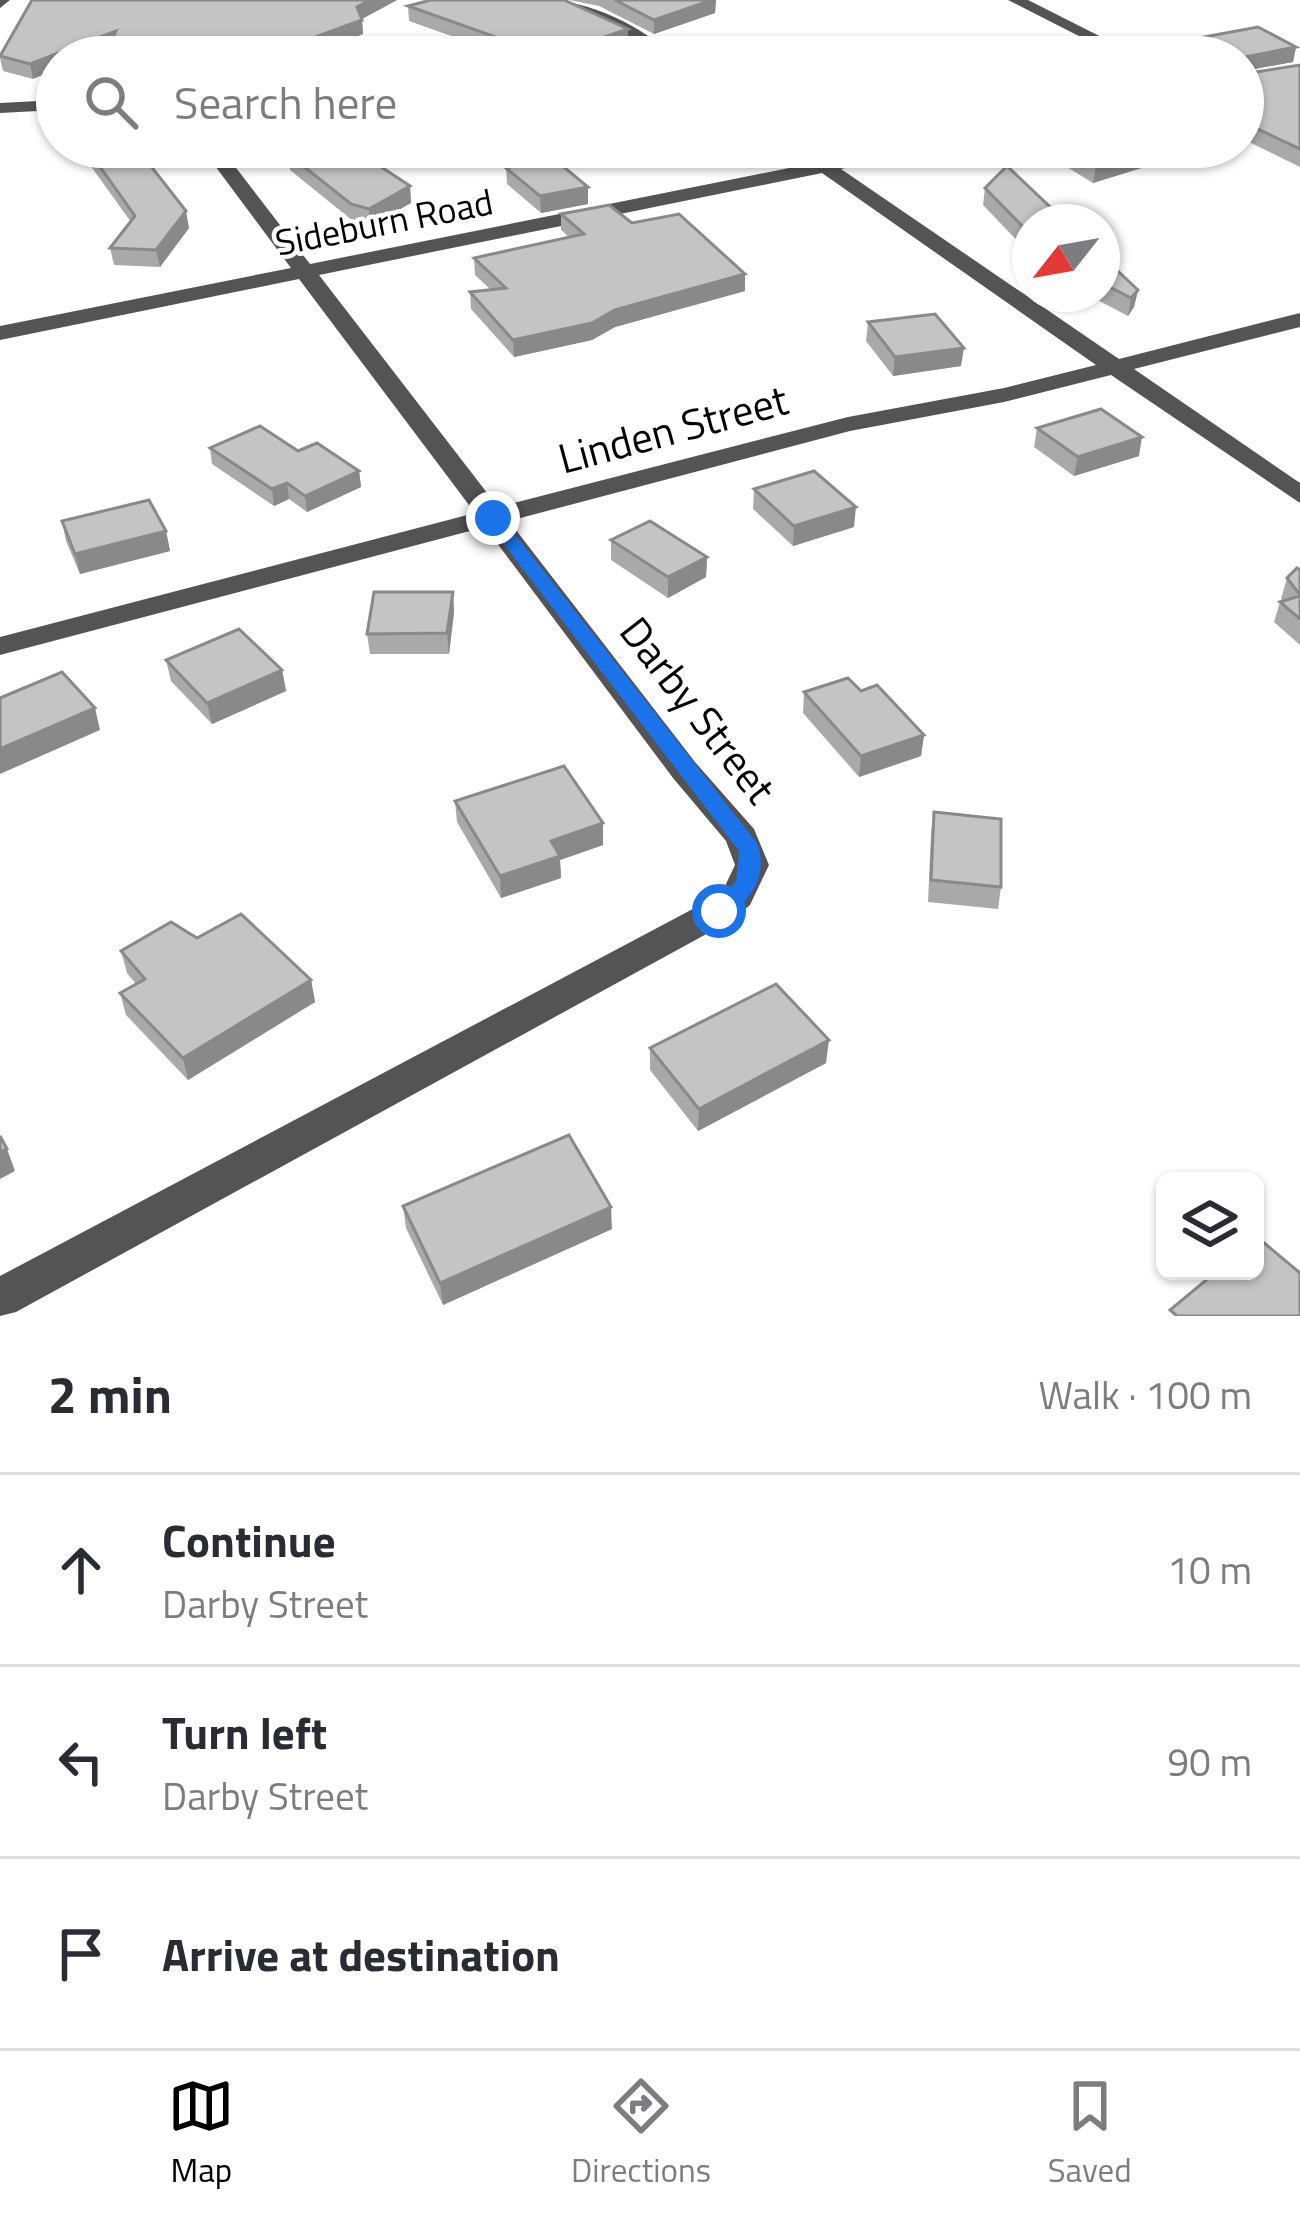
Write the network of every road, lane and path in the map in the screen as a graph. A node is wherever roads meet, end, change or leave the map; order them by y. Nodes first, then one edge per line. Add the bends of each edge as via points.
1 (553, 0) edge
2 (1016, 0) edge
3 (636, 36) edge
4 (1090, 36) edge
5 (36, 106) edge
6 (0, 108) edge
7 (225, 168) edge
8 (815, 168) edge
9 (828, 168) edge
10 (301, 273) junction
11 (1300, 320) edge
12 (0, 333) edge
13 (1118, 368) junction
14 (1300, 495) edge
15 (493, 518) junction
16 (0, 646) edge
17 (0, 1298) edge

1 - 3 street
2 - 4 street
5 - 6 street
7 - 10 street, Darby Street
8 - 10 street, Sideburn Road
9 - 13 street
10 - 12 street, Sideburn Road
10 - 15 street, Darby Street
11 - 13 street, Linden Street
13 - 14 street
13 - 15 street, Linden Street via 848,424
15 - 16 street, Linden Street
15 - 17 street, Darby Street via 742,837 752,865 746,885 719,911

